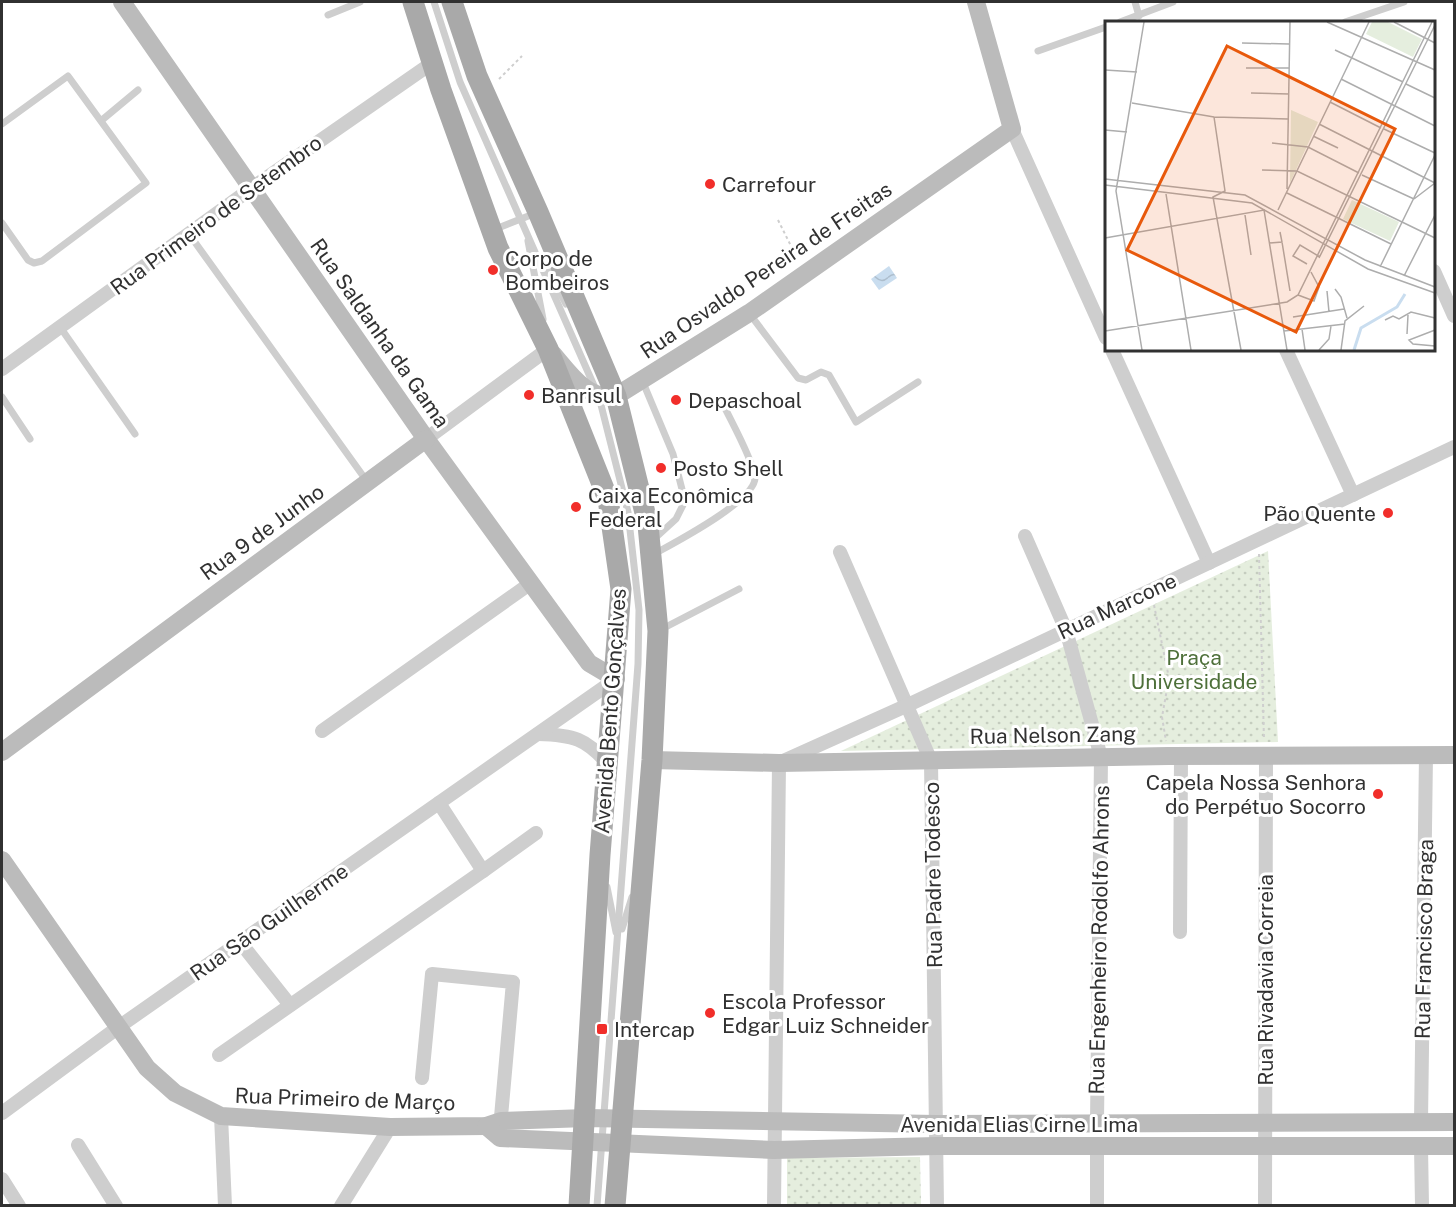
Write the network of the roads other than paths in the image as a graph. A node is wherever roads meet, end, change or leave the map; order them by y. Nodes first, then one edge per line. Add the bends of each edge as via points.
1 (122, 2) edge
2 (360, 2) edge
3 (413, 2) edge
4 (434, 2) edge
5 (452, 2) edge
6 (976, 2) edge
7 (1135, 2) edge
8 (1174, 2) edge
9 (1404, 2) edge
10 (328, 15) dead end
11 (1139, 16) junction
12 (1123, 21) edge
13 (1348, 21) edge
14 (1105, 28) edge
15 (1038, 51) dead end
16 (432, 63) junction
17 (138, 90) dead end
18 (102, 120) junction
19 (2, 124) edge
20 (1012, 129) junction
21 (252, 188) junction
22 (528, 219) junction
23 (2, 223) edge
24 (492, 231) junction
25 (189, 234) junction
26 (1435, 273) edge
27 (749, 313) junction
28 (1455, 316) edge
29 (60, 327) junction
30 (1105, 334) edge
31 (548, 349) junction
32 (1112, 351) edge
33 (1286, 351) edge
34 (2, 369) edge
35 (642, 380) junction
36 (918, 382) dead end
37 (2, 397) edge
38 (608, 397) junction
39 (723, 404) dead end
40 (135, 434) dead end
41 (30, 439) dead end
42 (426, 439) junction
43 (1455, 447) edge
44 (368, 482) junction
45 (1353, 495) junction
46 (1025, 536) dead end
47 (650, 550) junction
48 (840, 552) dead end
49 (1209, 563) junction
50 (531, 584) junction
51 (739, 589) dead end
52 (1066, 630) junction
53 (658, 631) junction
54 (616, 679) junction
55 (908, 705) junction
56 (322, 731) dead end
57 (538, 734) junction
58 (2, 752) edge
59 (1266, 755) junction
60 (1426, 755) junction
61 (1455, 755) edge
62 (1174, 756) junction
63 (1101, 757) junction
64 (652, 760) junction
65 (931, 760) junction
66 (779, 763) junction
67 (609, 765) junction
68 (439, 803) junction
69 (536, 833) dead end
70 (600, 855) junction
71 (644, 858) junction
72 (2, 860) edge
73 (483, 871) junction
74 (1180, 932) dead end
75 (240, 942) junction
76 (618, 943) junction
77 (290, 1005) junction
78 (120, 1026) junction
79 (219, 1055) dead end
80 (422, 1078) dead end
81 (2, 1113) edge
82 (221, 1116) junction
83 (604, 1118) junction
84 (773, 1121) junction
85 (1421, 1122) junction
86 (1455, 1122) edge
87 (1097, 1123) junction
88 (1265, 1123) junction
89 (936, 1124) junction
90 (390, 1126) junction
91 (496, 1129) junction
92 (601, 1143) junction
93 (78, 1145) dead end
94 (936, 1146) junction
95 (1097, 1146) junction
96 (1265, 1146) junction
97 (1421, 1146) junction
98 (1455, 1146) edge
99 (774, 1150) junction
100 (2, 1179) edge
101 (19, 1206) edge
102 (116, 1206) edge
103 (225, 1206) edge
104 (341, 1206) edge
105 (579, 1206) edge
106 (597, 1206) edge
107 (615, 1206) edge
108 (774, 1206) edge
109 (937, 1206) edge
110 (1097, 1206) edge
111 (1264, 1206) edge
112 (1422, 1206) edge

1 - 21 street, Rua Saldanha da Gama via 163,70
2 - 10 lane
3 - 16 main road, Avenida Bento Gonçalves
4 - 22 lane via 460,82
5 - 22 main road, Avenida Bento Gonçalves
6 - 20 street
7 - 11 lane
8 - 11 lane
9 - 13 lane
11 - 12 lane
14 - 15 lane
16 - 21 street, Rua Primeiro de Setembro
16 - 24 main road, Avenida Bento Gonçalves
17 - 18 lane
18 - 19 lane via 68,76
18 - 23 lane via 145,180 145,186 42,261 28,260
20 - 27 street, Rua Osvaldo Pereira de Freitas
20 - 30 street
21 - 25 street, Rua Primeiro de Setembro
21 - 42 street, Rua Saldanha da Gama
22 - 24 lane
22 - 31 lane
22 - 38 main road, Avenida Bento Gonçalves
24 - 31 main road, Avenida Bento Gonçalves
25 - 29 street, Rua Primeiro de Setembro
25 - 44 lane
26 - 28 street
27 - 35 street, Rua Osvaldo Pereira de Freitas
27 - 36 lane via 798,378 806,380 821,372 829,375 856,422
29 - 34 street, Rua Primeiro de Setembro
29 - 40 lane
31 - 38 street via 586,390
31 - 42 street, Rua 9 de Junho
31 - 54 main road, Avenida Bento Gonçalves via 608,499 621,589
32 - 49 street
33 - 45 street
35 - 38 street, Rua Osvaldo Pereira de Freitas
35 - 47 lane via 673,454 685,501
37 - 41 lane
38 - 47 main road, Avenida Bento Gonçalves via 648,525
38 - 76 lane via 628,512 639,610
39 - 47 lane via 755,475 751,490 717,516
42 - 44 street, Rua 9 de Junho
42 - 50 street, Rua Saldanha da Gama
43 - 45 street, Rua Marcone
44 - 58 street, Rua 9 de Junho
45 - 49 street, Rua Marcone
46 - 52 street, Rua Engenheiro Rodolfo Ahrons
47 - 53 main road, Avenida Bento Gonçalves
48 - 55 street
49 - 52 street, Rua Marcone
50 - 54 street, Rua Saldanha da Gama via 589,663
50 - 56 street
51 - 53 lane
52 - 55 street, Rua Marcone
52 - 63 street, Rua Engenheiro Rodolfo Ahrons
53 - 64 main road, Avenida Bento Gonçalves
54 - 57 street, Rua São Guilherme
54 - 67 main road, Avenida Bento Gonçalves
55 - 65 street
55 - 66 street, Rua Marcone
57 - 67 street via 565,735 593,746
57 - 68 street, Rua São Guilherme
59 - 60 street, Rua Nelson Zang
59 - 62 street, Rua Nelson Zang
59 - 88 street, Rua Rivadavia Correia
60 - 61 street, Rua Nelson Zang
60 - 85 street, Rua Francisco Braga
62 - 63 street, Rua Nelson Zang
62 - 74 street
63 - 65 street, Rua Nelson Zang
63 - 87 street, Rua Engenheiro Rodolfo Ahrons
64 - 66 street, Rua Nelson Zang
64 - 71 main road, Avenida Bento Gonçalves
65 - 66 street, Rua Nelson Zang
65 - 89 street, Rua Padre Todesco
66 - 84 street
67 - 70 main road, Avenida Bento Gonçalves
68 - 73 street
68 - 75 street, Rua São Guilherme
69 - 73 street
70 - 76 lane
70 - 83 main road, Avenida Bento Gonçalves
71 - 76 lane
71 - 83 main road, Avenida Bento Gonçalves
72 - 78 street, Rua Primeiro de Março
73 - 77 street
75 - 77 street
75 - 78 street, Rua São Guilherme
76 - 83 lane
77 - 79 street
78 - 81 street, Rua São Guilherme
78 - 82 street, Rua Primeiro de Março via 147,1068 168,1087
80 - 91 street via 432,974 510,980 514,985
82 - 90 street, Rua Primeiro de Março
82 - 103 street
83 - 84 street, Avenida Elias Cirne Lima
83 - 91 street, Rua Primeiro de Março
83 - 92 main road, Avenida Bento Gonçalves
83 - 92 main road, Avenida Bento Gonçalves
84 - 89 street, Avenida Elias Cirne Lima
84 - 99 street
85 - 86 street, Avenida Elias Cirne Lima
85 - 88 street, Avenida Elias Cirne Lima
87 - 88 street, Avenida Elias Cirne Lima
87 - 89 street, Avenida Elias Cirne Lima
88 - 96 street, Rua Rivadavia Correia
89 - 94 street, Rua Padre Todesco
90 - 91 street, Rua Primeiro de Março
90 - 104 street
91 - 92 street, Rua Primeiro de Março
92 - 99 street, Avenida Elias Cirne Lima
92 - 105 main road, Avenida Bento Gonçalves
92 - 106 lane
92 - 107 main road, Avenida Bento Gonçalves
93 - 102 street
94 - 95 street, Avenida Elias Cirne Lima
94 - 99 street, Avenida Elias Cirne Lima
94 - 109 street, Rua Padre Todesco
95 - 96 street, Avenida Elias Cirne Lima
95 - 110 street
96 - 97 street, Avenida Elias Cirne Lima
96 - 111 street, Rua Rivadavia Correia
97 - 98 street, Avenida Elias Cirne Lima
97 - 112 street
99 - 108 street
100 - 101 street

